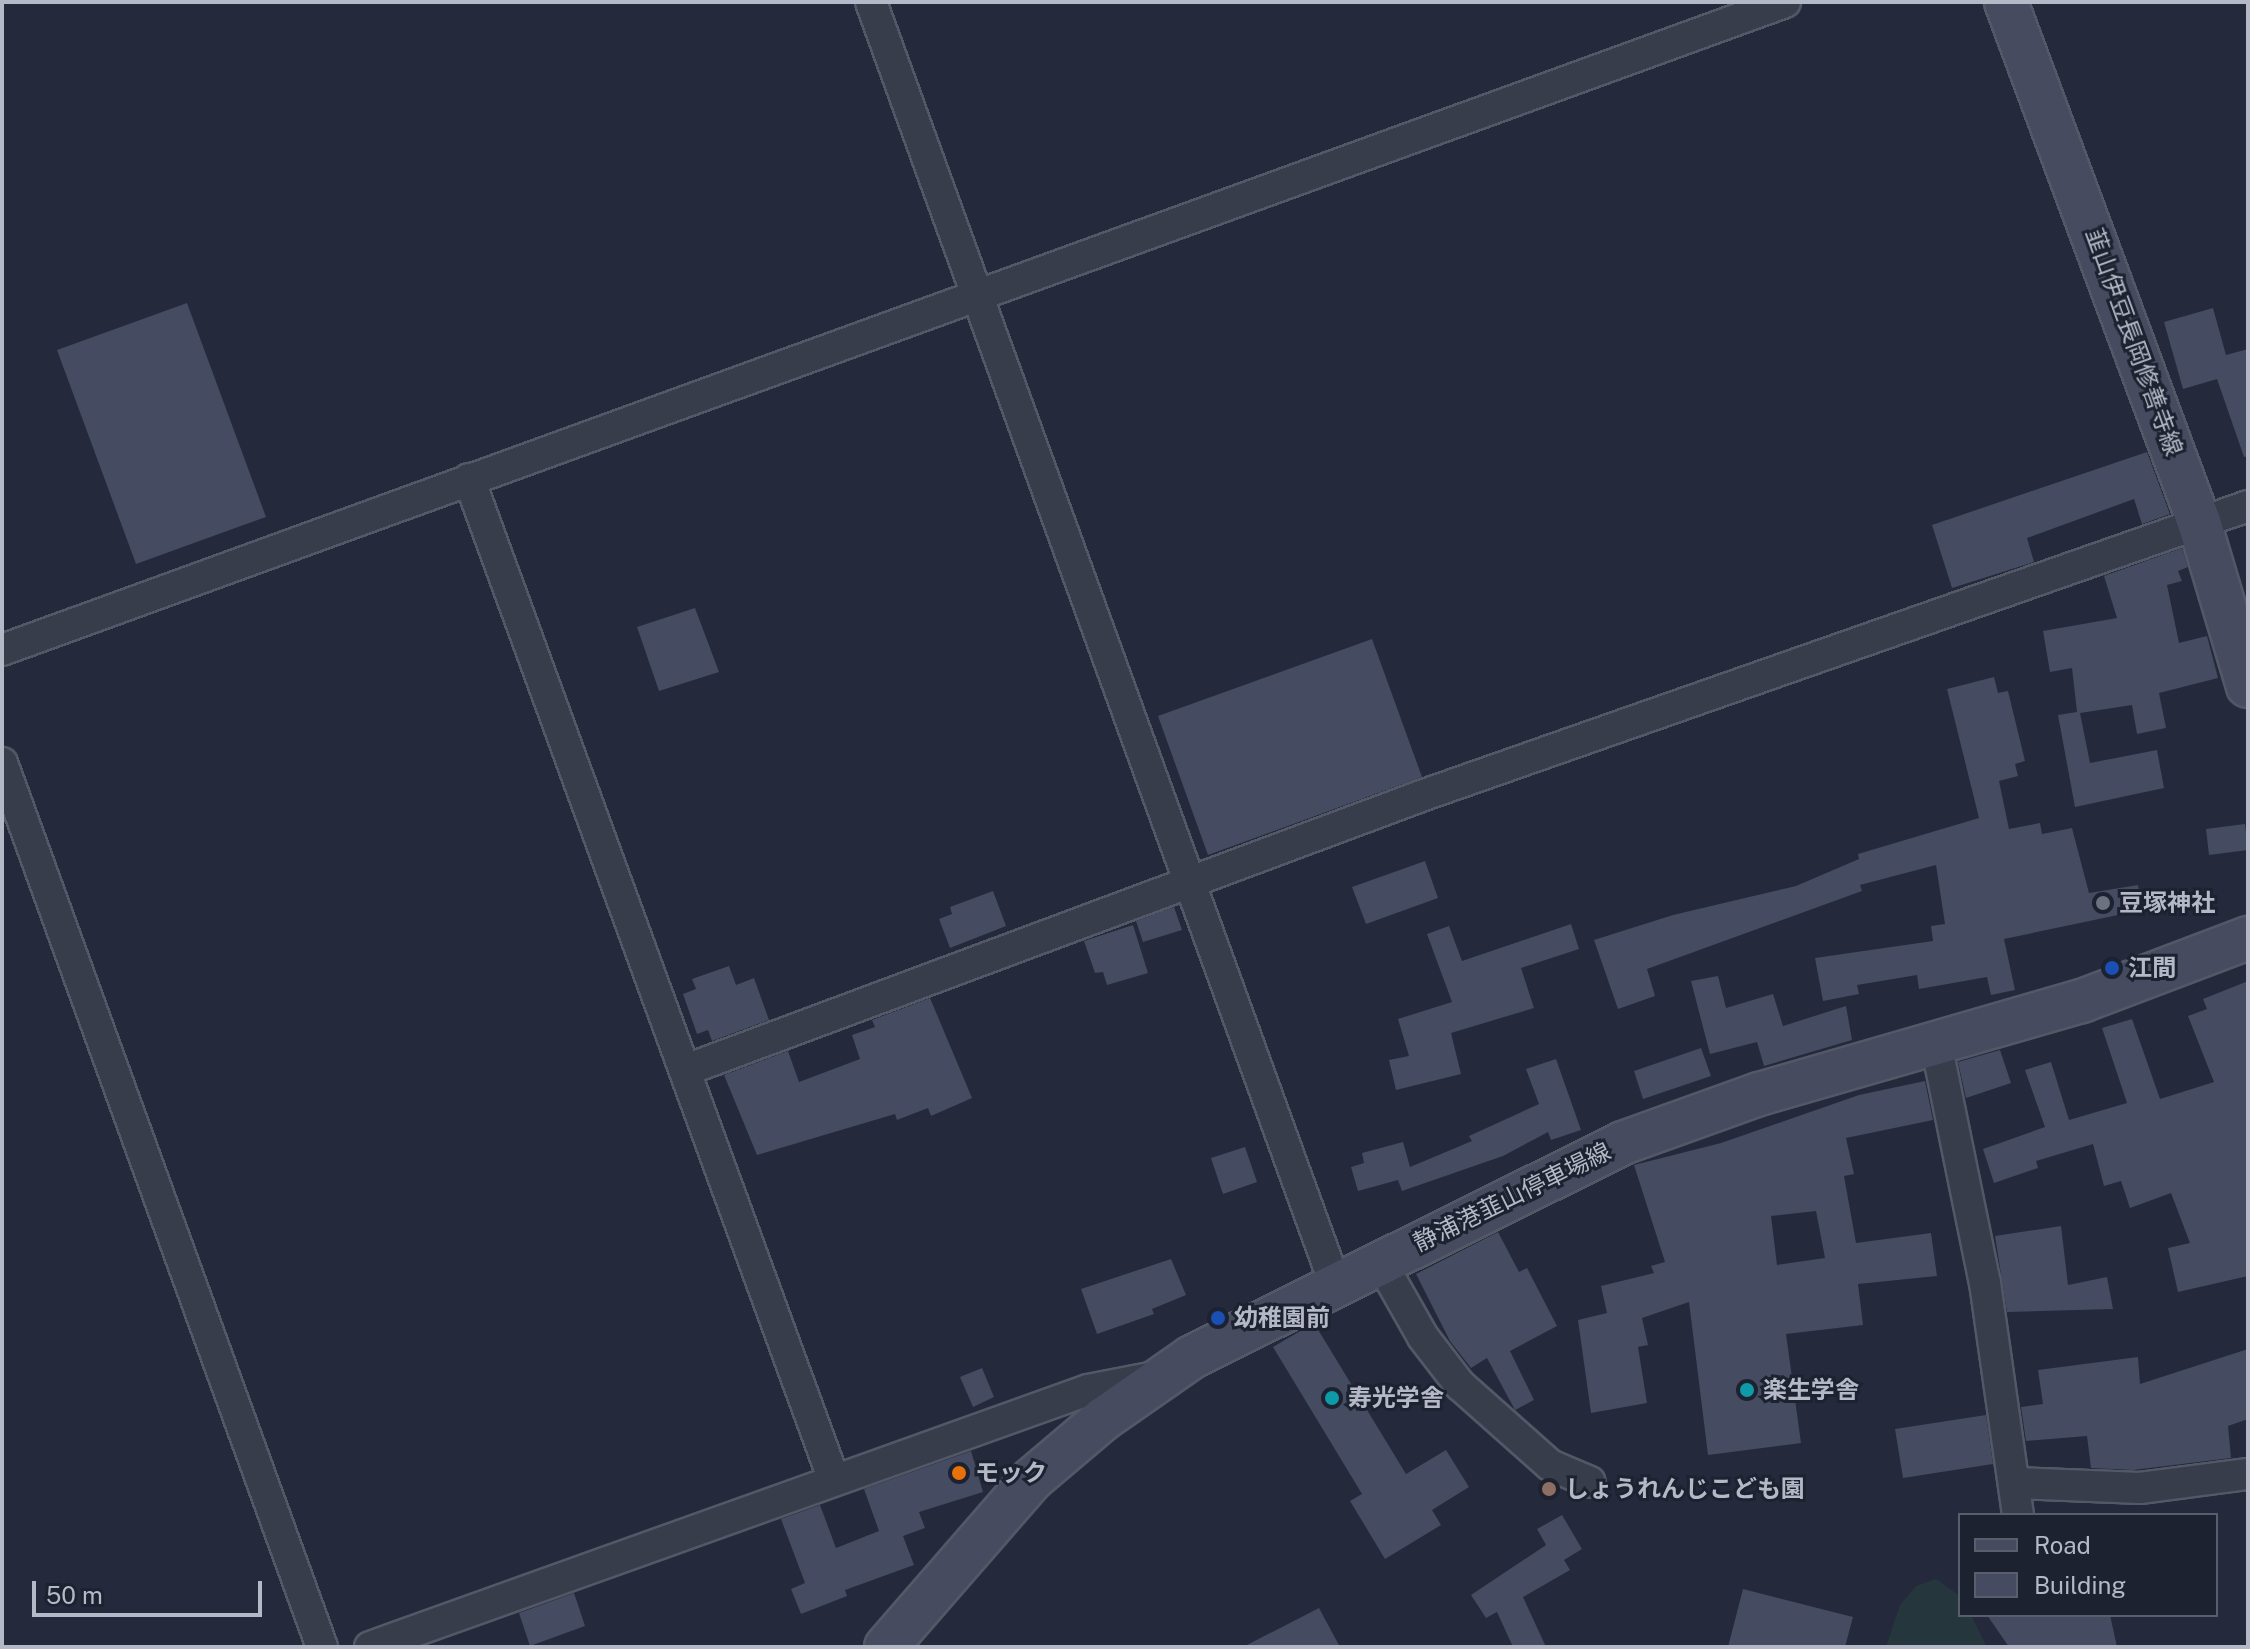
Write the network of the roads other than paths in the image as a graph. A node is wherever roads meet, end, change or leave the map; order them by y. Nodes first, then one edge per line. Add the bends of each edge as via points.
1 (871, 2) edge
2 (1785, 2) edge
3 (2006, 2) edge
4 (976, 293) junction
5 (469, 479) junction
6 (2248, 506) edge
7 (2199, 522) junction
8 (2, 650) edge
9 (2248, 686) edge
10 (2, 763) edge
11 (1191, 884) junction
12 (2248, 938) edge
13 (1936, 1043) junction
14 (686, 1070) junction
15 (1380, 1261) junction
16 (1335, 1284) junction
17 (1160, 1375) junction
18 (2248, 1474) edge
19 (834, 1480) junction
20 (1590, 1482) dead end
21 (2016, 1483) junction
22 (2018, 1513) edge
23 (322, 1647) edge
24 (370, 1647) edge
25 (886, 1647) edge

1 - 4 street
2 - 4 street
3 - 7 main road, 韮山伊豆長岡修善寺線
4 - 5 street
4 - 11 street
5 - 8 street
5 - 14 street
6 - 7 street
7 - 9 main road, 韮山伊豆長岡修善寺線
7 - 11 street via 1601,731
10 - 23 street
11 - 14 street
11 - 16 street
12 - 13 main road, 静浦港韮山停車場線 via 2082,1001
13 - 15 main road, 静浦港韮山停車場線 via 1759,1094 1623,1143
13 - 21 street via 1985,1283
14 - 19 street
15 - 16 main road, 静浦港韮山停車場線
15 - 20 street via 1431,1348 1460,1385 1550,1465
16 - 17 main road, 静浦港韮山停車場線
17 - 19 street via 1088,1390
17 - 25 main road, 静浦港韮山停車場線 via 1031,1480
18 - 21 street via 2140,1488
19 - 24 street
21 - 22 street

